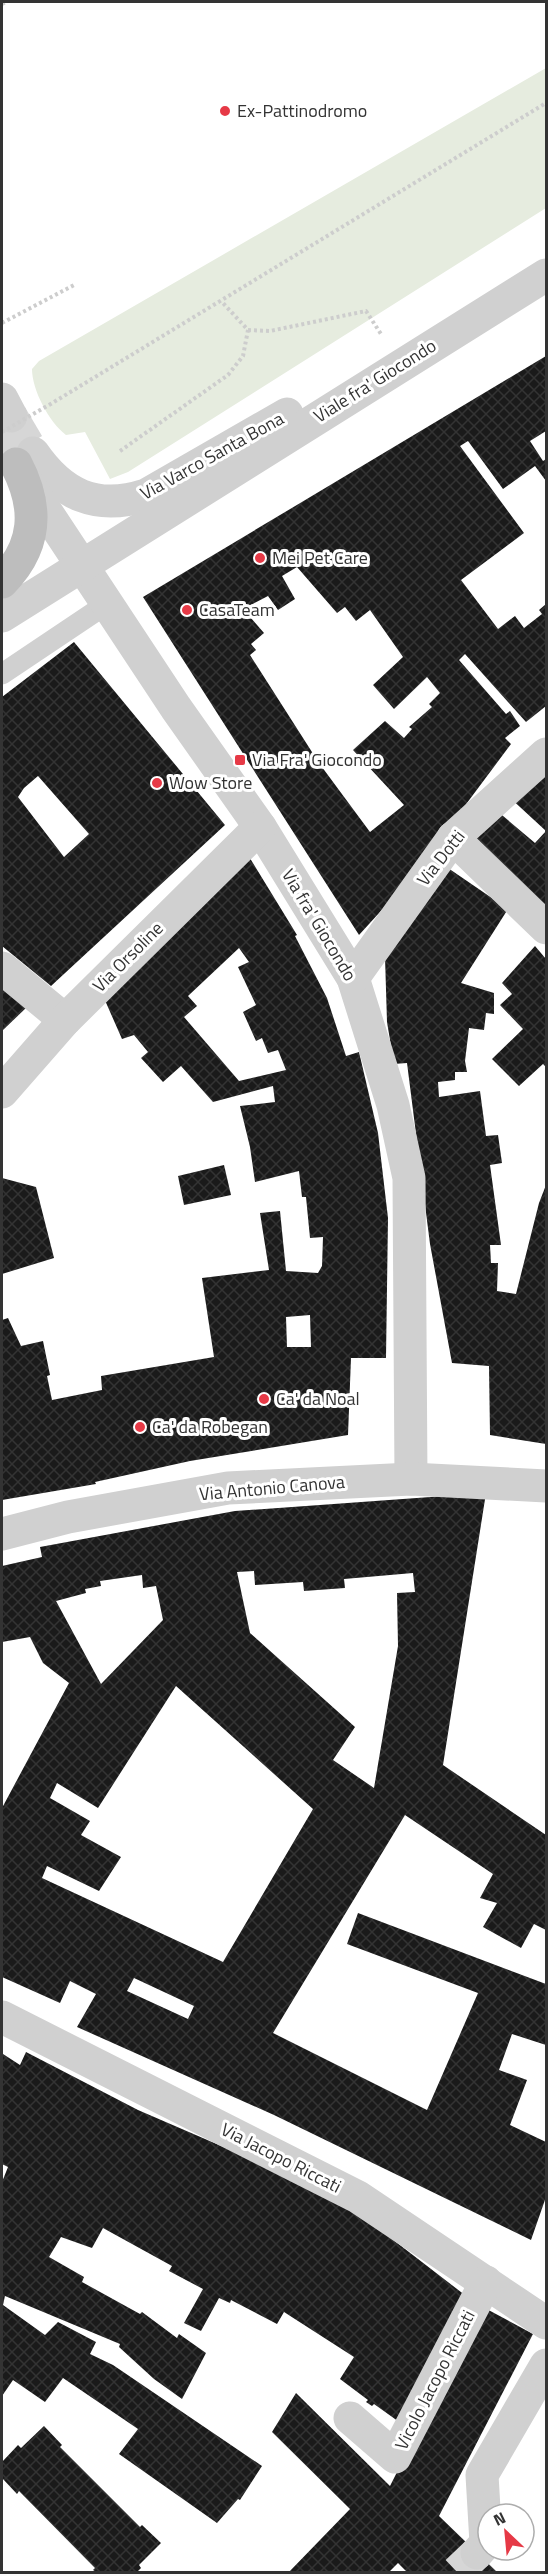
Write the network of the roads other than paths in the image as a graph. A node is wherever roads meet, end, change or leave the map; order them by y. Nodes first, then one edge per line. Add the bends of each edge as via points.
1 (546, 275) edge
2 (400, 365) junction
3 (24, 465) junction
4 (84, 567) junction
5 (2, 582) edge
6 (108, 603) junction
7 (2, 616) edge
8 (2, 674) edge
9 (546, 754) edge
10 (260, 827) junction
11 (453, 838) junction
12 (546, 928) edge
13 (2, 968) edge
14 (353, 978) junction
15 (65, 1020) junction
16 (2, 1092) edge
17 (411, 1479) junction
18 (546, 1486) edge
19 (2, 1534) edge
20 (2, 2018) edge
21 (486, 2282) junction
22 (546, 2323) edge
23 (546, 2365) edge
24 (350, 2418) dead end
25 (484, 2502) edge

1 - 2 street, Viale fra' Giocondo
2 - 3 street, Via Varco Santa Bona via 270,422 146,495 128,501 108,503 74,494 53,478
2 - 4 street, Viale fra' Giocondo
3 - 4 street, Via fra' Giocondo
3 - 5 street via 32,507 30,535 18,566
4 - 6 street, Via fra' Giocondo
4 - 7 street, Viale fra' Giocondo
6 - 8 lane
6 - 10 street, Via fra' Giocondo
9 - 11 street, Via Dotti
10 - 14 street, Via fra' Giocondo
10 - 15 street, Via Orsoline
11 - 12 street
11 - 14 street, Via Dotti
13 - 15 street
14 - 17 street, Via fra' Giocondo via 393,1105 409,1178
15 - 16 street, Via Orsoline
17 - 18 street, Via Antonio Canova
17 - 19 street, Via Antonio Canova via 228,1488 68,1517
20 - 21 street, Via Jacopo Riccati via 358,2197
21 - 22 street, Via Jacopo Riccati
21 - 24 street, Vicolo Jacopo Riccati via 395,2457
23 - 25 street via 482,2475

